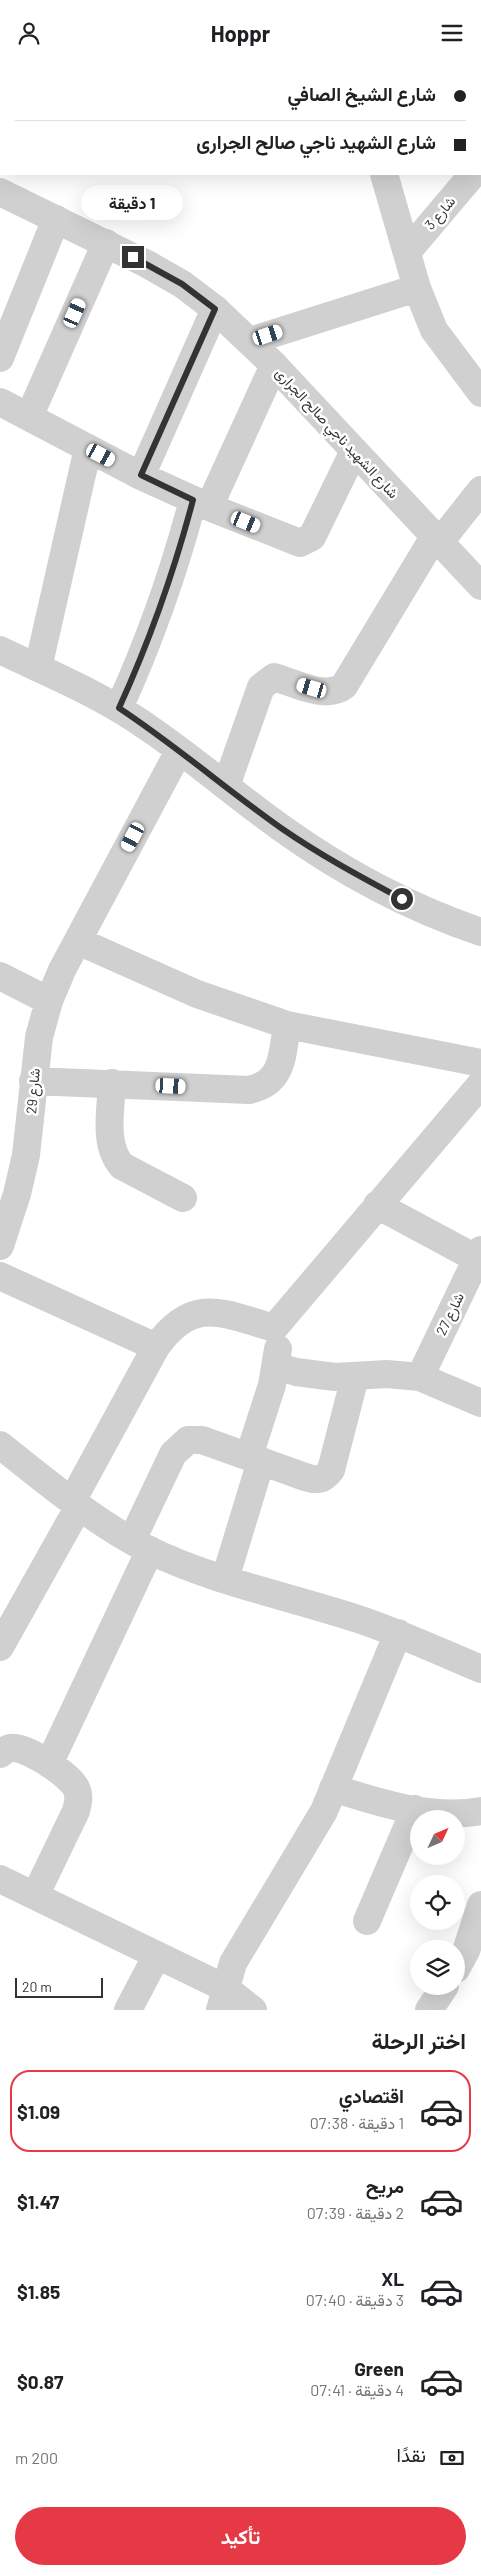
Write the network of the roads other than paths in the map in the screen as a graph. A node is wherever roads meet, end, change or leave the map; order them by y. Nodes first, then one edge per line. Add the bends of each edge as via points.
1 (384, 175) edge
2 (472, 175) edge
3 (0, 192) edge
4 (56, 219) junction
5 (106, 243) junction
6 (407, 252) junction
7 (417, 288) junction
8 (215, 309) junction
9 (250, 341) junction
10 (0, 358) edge
11 (274, 365) junction
12 (481, 393) edge
13 (0, 402) edge
14 (29, 417) junction
15 (88, 447) junction
16 (354, 451) junction
17 (141, 475) junction
18 (481, 490) edge
19 (201, 504) junction
20 (436, 540) junction
21 (481, 586) edge
22 (0, 649) edge
23 (38, 668) junction
24 (119, 708) junction
25 (179, 751) junction
26 (226, 786) junction
27 (481, 932) edge
28 (78, 941) junction
29 (0, 976) edge
30 (49, 1001) junction
31 (287, 1025) junction
32 (481, 1063) edge
33 (32, 1081) junction
34 (112, 1083) junction
35 (481, 1084) edge
36 (183, 1198) dead end
37 (376, 1205) junction
38 (0, 1246) edge
39 (479, 1257) edge
40 (0, 1276) edge
41 (274, 1328) junction
42 (156, 1347) junction
43 (277, 1366) junction
44 (355, 1377) junction
45 (420, 1377) junction
46 (481, 1403) edge
47 (0, 1445) edge
48 (255, 1459) junction
49 (76, 1503) junction
50 (141, 1545) junction
51 (225, 1579) junction
52 (398, 1633) junction
53 (0, 1647) edge
54 (481, 1669) edge
55 (0, 1754) edge
56 (50, 1764) junction
57 (333, 1788) junction
58 (415, 1809) junction
59 (481, 1811) edge
60 (0, 1879) edge
61 (35, 1896) junction
62 (481, 1905) edge
63 (367, 1921) dead end
64 (476, 1938) edge
65 (465, 1953) edge
66 (157, 1955) junction
67 (439, 1995) edge
68 (222, 1999) edge
69 (128, 2010) edge
70 (253, 2010) edge
71 (429, 2010) edge

1 - 6 street
2 - 6 street, شارع 3
3 - 4 street, شارع الشهيد ناجي صالح الجرارى
4 - 5 street, شارع الشهيد ناجي صالح الجرارى
4 - 10 street
5 - 8 street, شارع الشهيد ناجي صالح الجرارى via 182,284
5 - 14 street
6 - 7 street
7 - 9 street
7 - 12 street via 434,330
8 - 9 street, شارع الشهيد ناجي صالح الجرارى
8 - 17 street
9 - 11 street, شارع الشهيد ناجي صالح الجرارى
11 - 16 street, شارع الشهيد ناجي صالح الجرارى
11 - 19 street
13 - 14 street
14 - 15 street
15 - 17 street
15 - 23 street
16 - 19 street via 316,530 307,541 300,543
16 - 20 street, شارع الشهيد ناجي صالح الجرارى
17 - 19 street
18 - 20 street
19 - 24 street via 143,655
20 - 21 street, شارع الشهيد ناجي صالح الجرارى
20 - 26 street via 344,686 326,693 274,677 261,687
22 - 23 street
23 - 24 street
24 - 25 street
25 - 26 street
25 - 28 street, شارع 29
26 - 27 street via 340,867 402,899
28 - 30 street, شارع 29
28 - 31 street via 197,994
29 - 30 street
30 - 33 street, شارع 29
31 - 32 street
31 - 34 street via 279,1069 267,1084 258,1088
33 - 34 street
33 - 38 street, شارع 29 via 26,1155
34 - 36 street via 111,1142 115,1159 122,1166
35 - 37 street
37 - 39 street
37 - 41 street
39 - 45 street, شارع 27
40 - 42 street
41 - 42 street via 219,1312 201,1313 184,1318 169,1328
41 - 43 street
42 - 49 street
43 - 44 street via 315,1375
43 - 48 street
44 - 45 street via 387,1374
44 - 48 street via 331,1470 324,1478 316,1480
45 - 46 street
47 - 49 street
48 - 50 street via 202,1440 188,1440 180,1445 173,1454
48 - 51 street
49 - 50 street
49 - 53 street
50 - 51 street
50 - 56 street
51 - 52 street
52 - 54 street
52 - 57 street
55 - 56 street via 11,1748 19,1749
56 - 61 street via 72,1781 79,1799
57 - 58 street via 374,1802
57 - 68 street via 311,1835 237,1956
58 - 59 street
58 - 63 street
60 - 61 street
61 - 66 street
62 - 64 street
64 - 65 street
66 - 68 street
66 - 69 street
67 - 71 street
68 - 70 street

